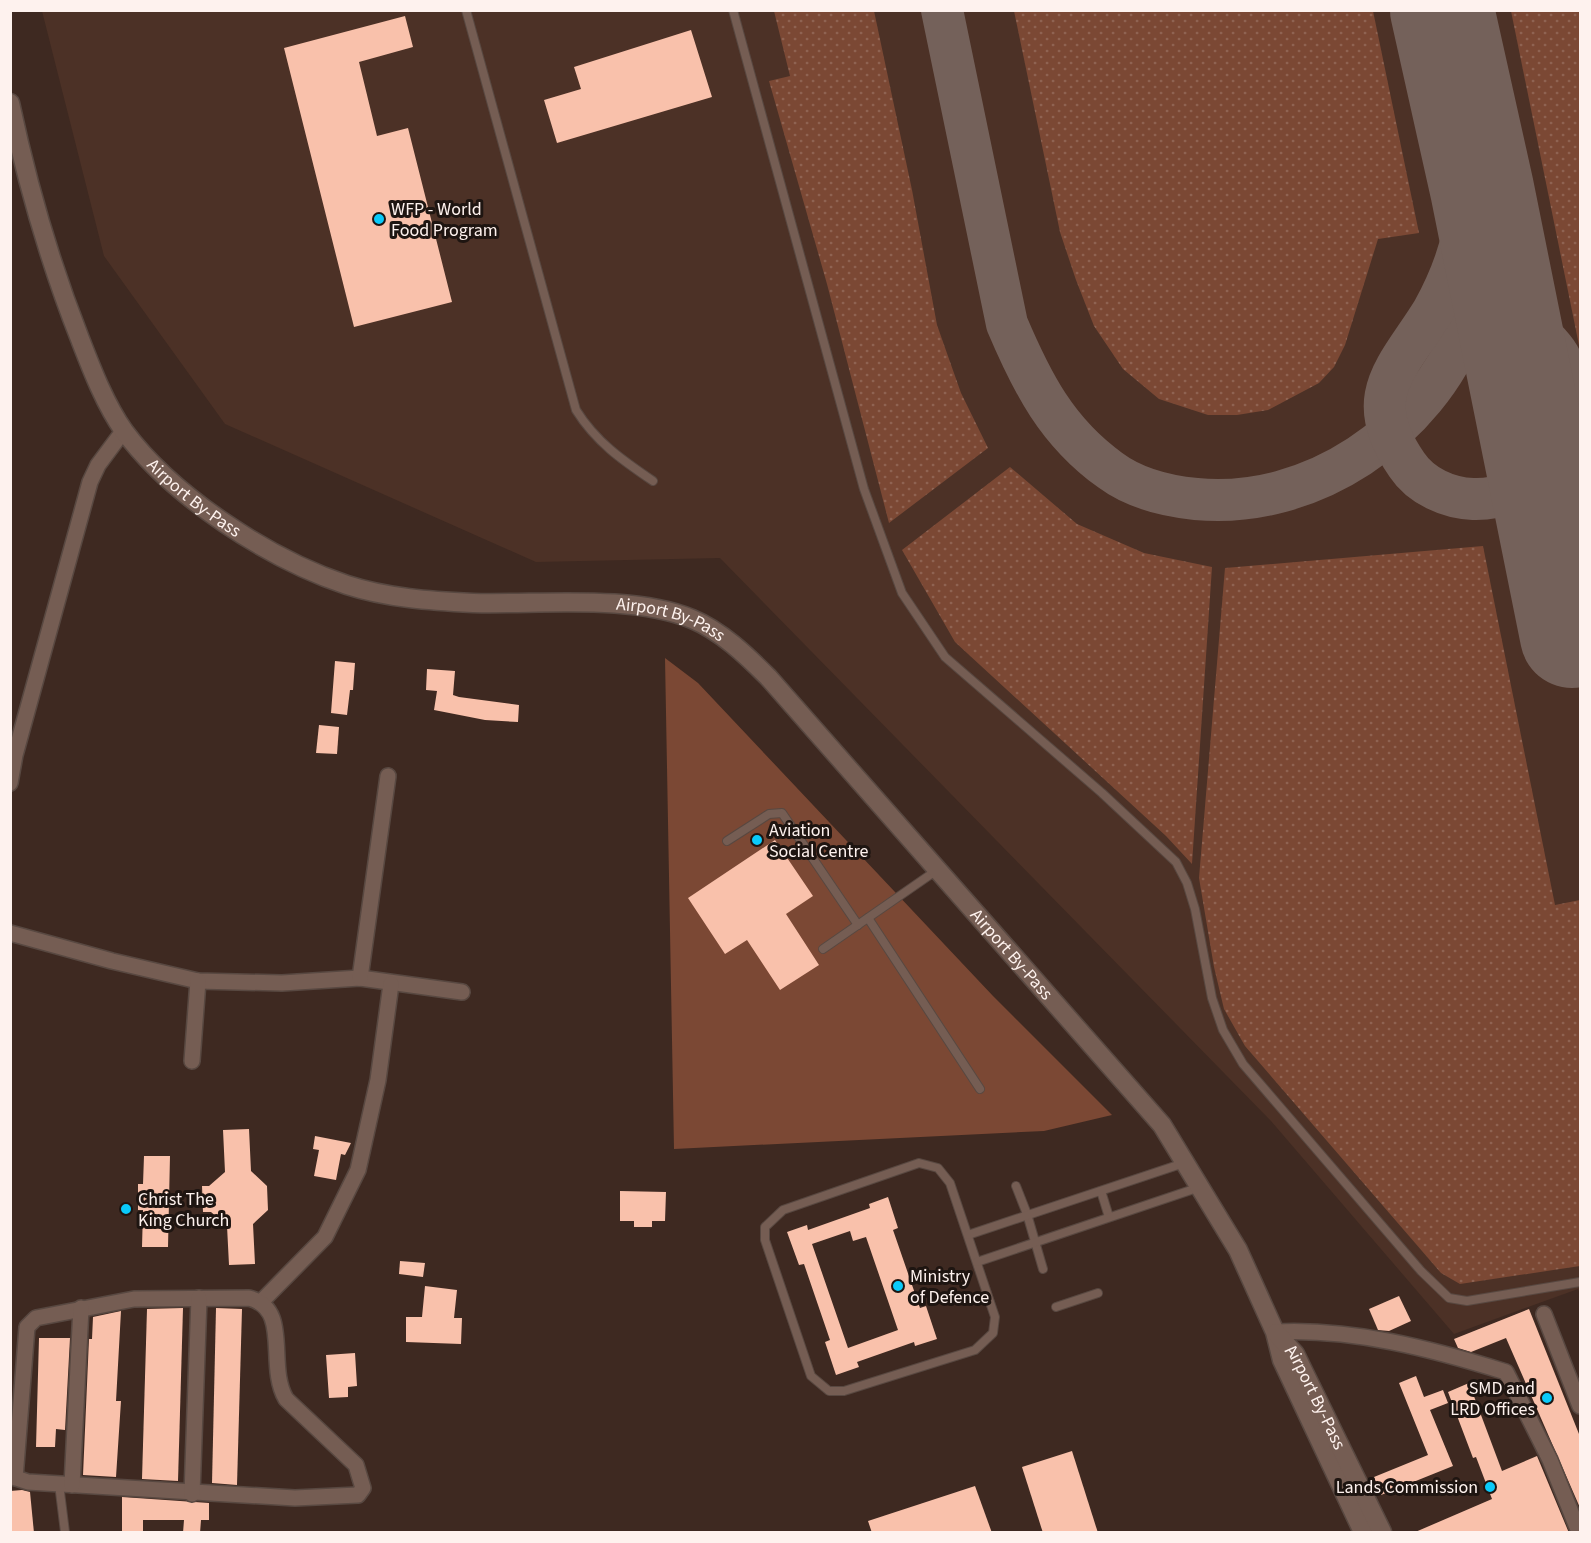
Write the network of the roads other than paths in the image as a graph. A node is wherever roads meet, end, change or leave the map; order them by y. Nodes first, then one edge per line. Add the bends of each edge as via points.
1 (466, 10) edge
2 (733, 10) edge
3 (10, 103) edge
4 (124, 430) junction
5 (653, 481) dead end
6 (388, 776) dead end
7 (10, 783) edge
8 (727, 841) dead end
9 (937, 870) junction
10 (868, 918) junction
11 (858, 925) junction
12 (10, 933) edge
13 (823, 949) dead end
14 (360, 978) junction
15 (198, 981) junction
16 (391, 984) junction
17 (462, 992) dead end
18 (192, 1061) dead end
19 (980, 1089) dead end
20 (1185, 1162) junction
21 (1016, 1186) dead end
22 (1200, 1187) junction
23 (1101, 1191) junction
24 (1028, 1214) junction
25 (1109, 1217) junction
26 (968, 1235) junction
27 (1036, 1242) junction
28 (977, 1262) junction
29 (1043, 1269) dead end
30 (1581, 1282) edge
31 (1098, 1293) dead end
32 (199, 1298) junction
33 (262, 1301) junction
34 (1056, 1307) dead end
35 (81, 1308) junction
36 (1544, 1314) dead end
37 (1275, 1332) junction
38 (1581, 1406) edge
39 (13, 1477) edge
40 (66, 1484) junction
41 (192, 1494) junction
42 (65, 1533) edge
43 (1363, 1533) edge
44 (1382, 1533) edge
45 (1579, 1533) edge

1 - 5 lane via 576,410 610,451
2 - 30 lane via 864,489 902,593 923,627 945,657 1176,862 1195,909 1212,998 1223,1030 1243,1064 1421,1271 1449,1298 1467,1301
3 - 4 main road, Airport By-Pass via 62,294 90,365
4 - 7 street via 90,482
4 - 9 main road, Airport By-Pass via 165,475 213,513 285,558 346,584 397,597 471,603 614,604 692,619 745,654 768,677
6 - 14 street
8 - 11 lane via 769,814 782,813
9 - 10 lane
9 - 20 main road, Airport By-Pass via 1141,1098
10 - 11 lane
10 - 19 lane
11 - 13 lane
12 - 15 street
14 - 15 street via 282,983
14 - 16 street
15 - 18 street
16 - 17 street
16 - 33 street via 378,1080 358,1170 326,1237
20 - 22 main road, Airport By-Pass
20 - 23 lane
21 - 24 lane
22 - 25 lane
22 - 37 main road, Airport By-Pass via 1238,1250
23 - 24 lane
23 - 25 lane
24 - 26 lane
24 - 27 lane
25 - 27 lane
26 - 28 lane
26 - 28 lane via 950,1183 938,1168 919,1163 783,1210 769,1221 764,1234 811,1376 821,1387 835,1392 981,1345 993,1333 995,1317
27 - 28 lane
27 - 29 lane
31 - 34 lane
32 - 33 street
32 - 35 street via 134,1299
32 - 41 street
33 - 41 street via 272,1313 275,1326 279,1388 293,1408 356,1465 363,1488 358,1495 295,1498
35 - 39 street via 36,1318 27,1327
35 - 40 street
36 - 38 street
37 - 43 main road, Airport By-Pass via 1282,1360
37 - 44 main road, Airport By-Pass via 1294,1354
37 - 45 street via 1346,1334 1458,1357 1506,1372 1550,1460
39 - 40 street
40 - 41 street
40 - 42 lane

